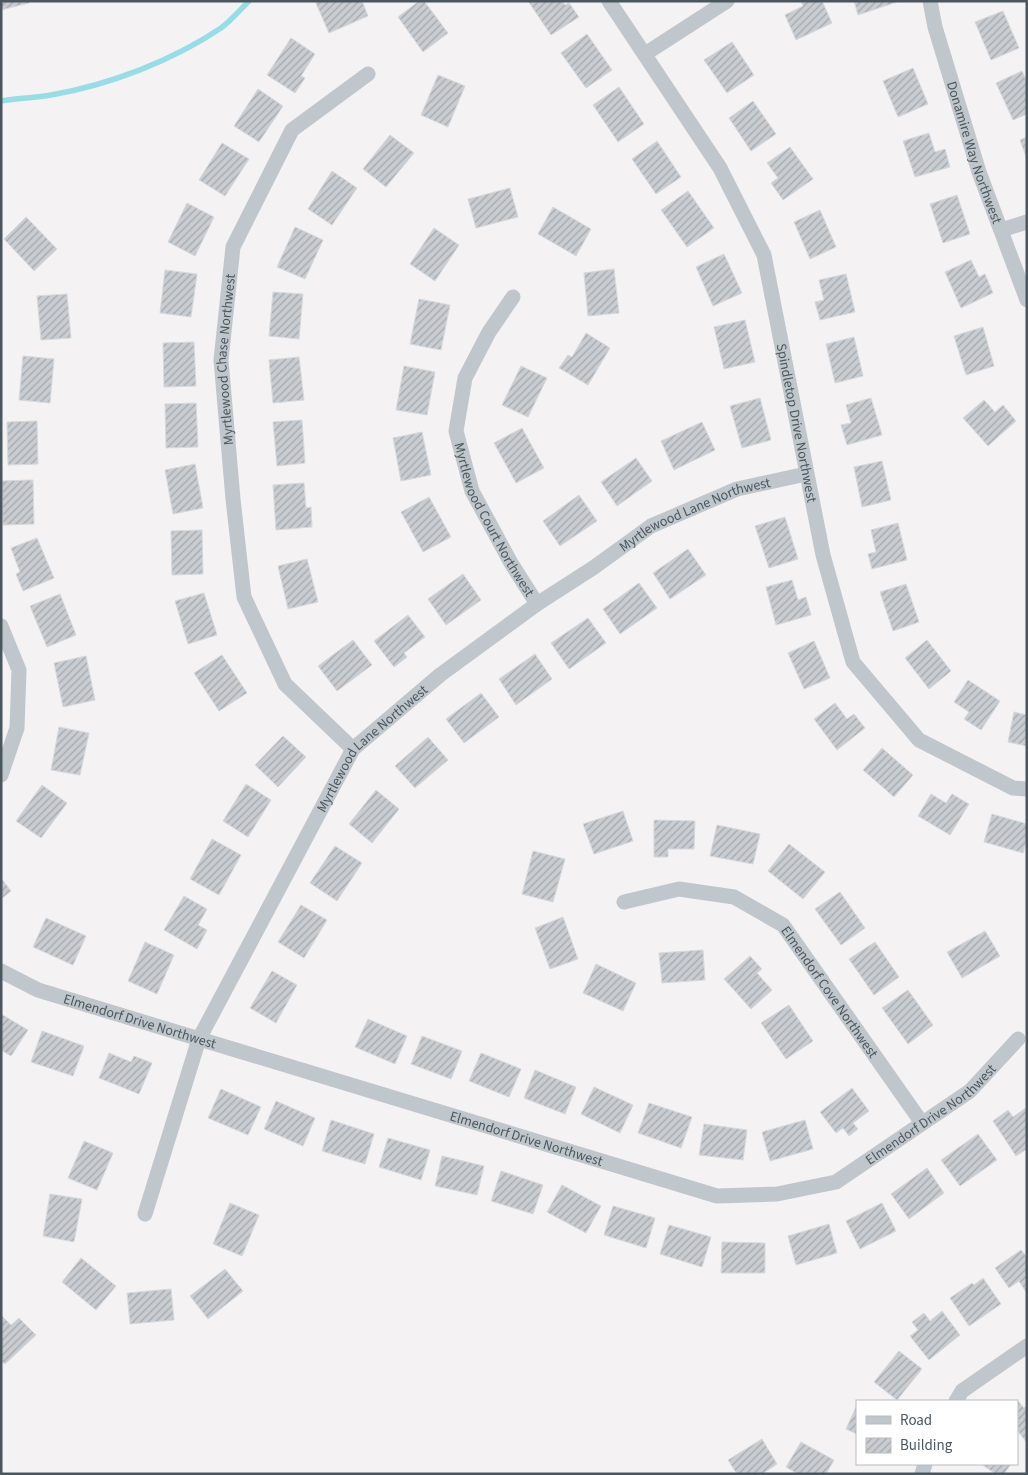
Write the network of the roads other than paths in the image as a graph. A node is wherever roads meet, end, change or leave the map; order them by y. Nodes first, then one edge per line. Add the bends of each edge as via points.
1 (609, 1) edge
2 (727, 1) edge
3 (930, 1) edge
4 (645, 54) junction
5 (368, 74) dead end
6 (1027, 222) edge
7 (1000, 230) junction
8 (513, 297) dead end
9 (1027, 300) edge
10 (806, 474) junction
11 (537, 604) junction
12 (1, 626) edge
13 (353, 749) junction
14 (1, 775) edge
15 (1027, 789) edge
16 (624, 902) dead end
17 (1, 971) edge
18 (199, 1039) junction
19 (1018, 1039) dead end
20 (922, 1123) junction
21 (145, 1214) dead end
22 (1027, 1346) edge
23 (957, 1400) edge

1 - 4 street, Spindletop Drive Northwest
2 - 4 street
3 - 7 street, Donamire Way Northwest via 979,172
4 - 10 street, Spindletop Drive Northwest via 720,168 764,255
5 - 13 street, Myrtlewood Chase Northwest via 292,130 233,247 221,360 244,597 285,684
6 - 7 street
7 - 9 street, Donamire Way Northwest
8 - 11 street, Myrtlewood Court Northwest via 489,332 465,378 456,431 472,491
10 - 11 street, Myrtlewood Lane Northwest via 737,489 651,526
10 - 15 street, Spindletop Drive Northwest via 823,555 853,662 919,740 1013,788
11 - 13 street, Myrtlewood Lane Northwest via 440,675
12 - 14 street via 19,670 17,728
13 - 18 street, Myrtlewood Lane Northwest
16 - 20 street, Elmendorf Cove Northwest via 679,889 734,897 783,925
17 - 18 street, Elmendorf Drive Northwest via 38,990
18 - 20 street, Elmendorf Drive Northwest via 717,1196 777,1194 836,1182
18 - 21 street, Myrtlewood Lane Northwest
19 - 20 street, Elmendorf Drive Northwest via 970,1091
22 - 23 street via 962,1391

